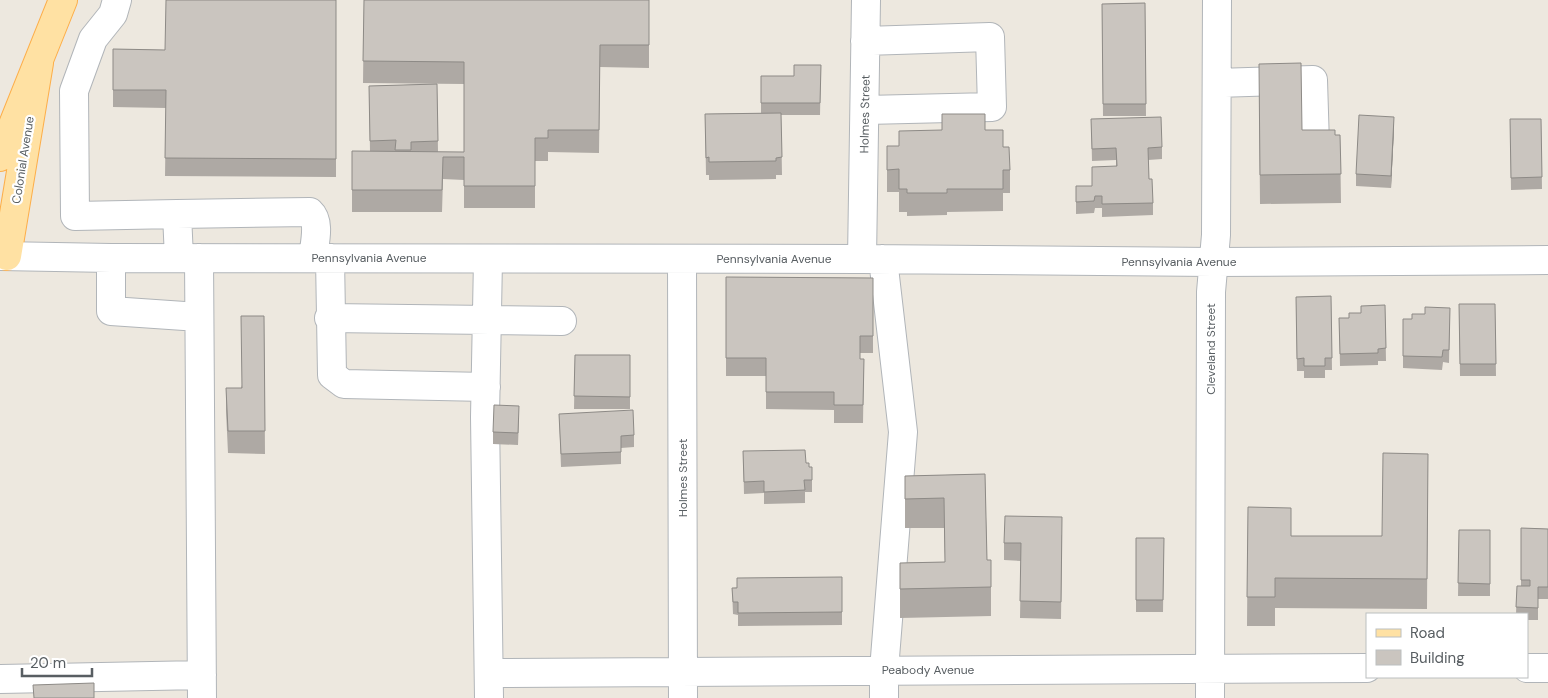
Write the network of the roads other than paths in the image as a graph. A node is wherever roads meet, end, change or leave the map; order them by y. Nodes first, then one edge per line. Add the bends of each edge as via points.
1 (63, 0) edge
2 (117, 0) edge
3 (866, 0) edge
4 (1216, 0) edge
5 (865, 41) junction
6 (39, 63) junction
7 (1217, 83) junction
8 (866, 110) junction
9 (1315, 145) edge
10 (0, 157) edge
11 (177, 214) junction
12 (3, 256) edge
13 (111, 258) junction
14 (189, 258) junction
15 (322, 258) junction
16 (488, 259) junction
17 (682, 259) junction
18 (873, 259) junction
19 (1548, 260) edge
20 (1214, 262) junction
21 (199, 317) junction
22 (329, 318) junction
23 (487, 321) junction
24 (562, 321) dead end
25 (486, 387) junction
26 (1366, 668) edge
27 (1528, 668) edge
28 (1548, 668) edge
29 (1210, 669) junction
30 (884, 670) junction
31 (683, 671) junction
32 (0, 679) edge
33 (489, 685) edge
34 (202, 687) edge
35 (683, 698) edge
36 (884, 698) edge
37 (1210, 698) edge

1 - 6 main road
2 - 11 street via 113,14 93,39 74,91 76,216
3 - 5 street, Holmes Street
4 - 7 street, Cleveland Street
5 - 8 street, Holmes Street
5 - 8 street via 990,38 992,107
6 - 10 main road
6 - 12 main road, Colonial Avenue
7 - 9 street via 1313,80
7 - 20 street, Cleveland Street
8 - 18 street, Holmes Street
11 - 14 street
11 - 15 street via 310,212 314,216
12 - 13 street, Pennsylvania Avenue
13 - 14 street, Pennsylvania Avenue
13 - 21 street via 111,311
14 - 15 street, Pennsylvania Avenue
14 - 21 street
15 - 16 street, Pennsylvania Avenue
15 - 22 street
16 - 17 street, Pennsylvania Avenue
16 - 23 street
17 - 18 street, Pennsylvania Avenue
17 - 31 street, Holmes Street
18 - 20 street, Pennsylvania Avenue
18 - 30 street, Holmes Street via 903,432
19 - 20 street, Pennsylvania Avenue
20 - 29 street, Cleveland Street via 1211,302
21 - 34 street
22 - 23 street
22 - 25 street via 332,375 344,384
23 - 24 street
23 - 25 street
25 - 33 street
26 - 29 street, Peabody Avenue
27 - 28 street
29 - 30 street, Peabody Avenue
29 - 37 street, Cleveland Street
30 - 31 street, Peabody Avenue
30 - 36 street, Holmes Street
31 - 33 street, Peabody Avenue
31 - 35 street, Holmes Street
32 - 34 street

